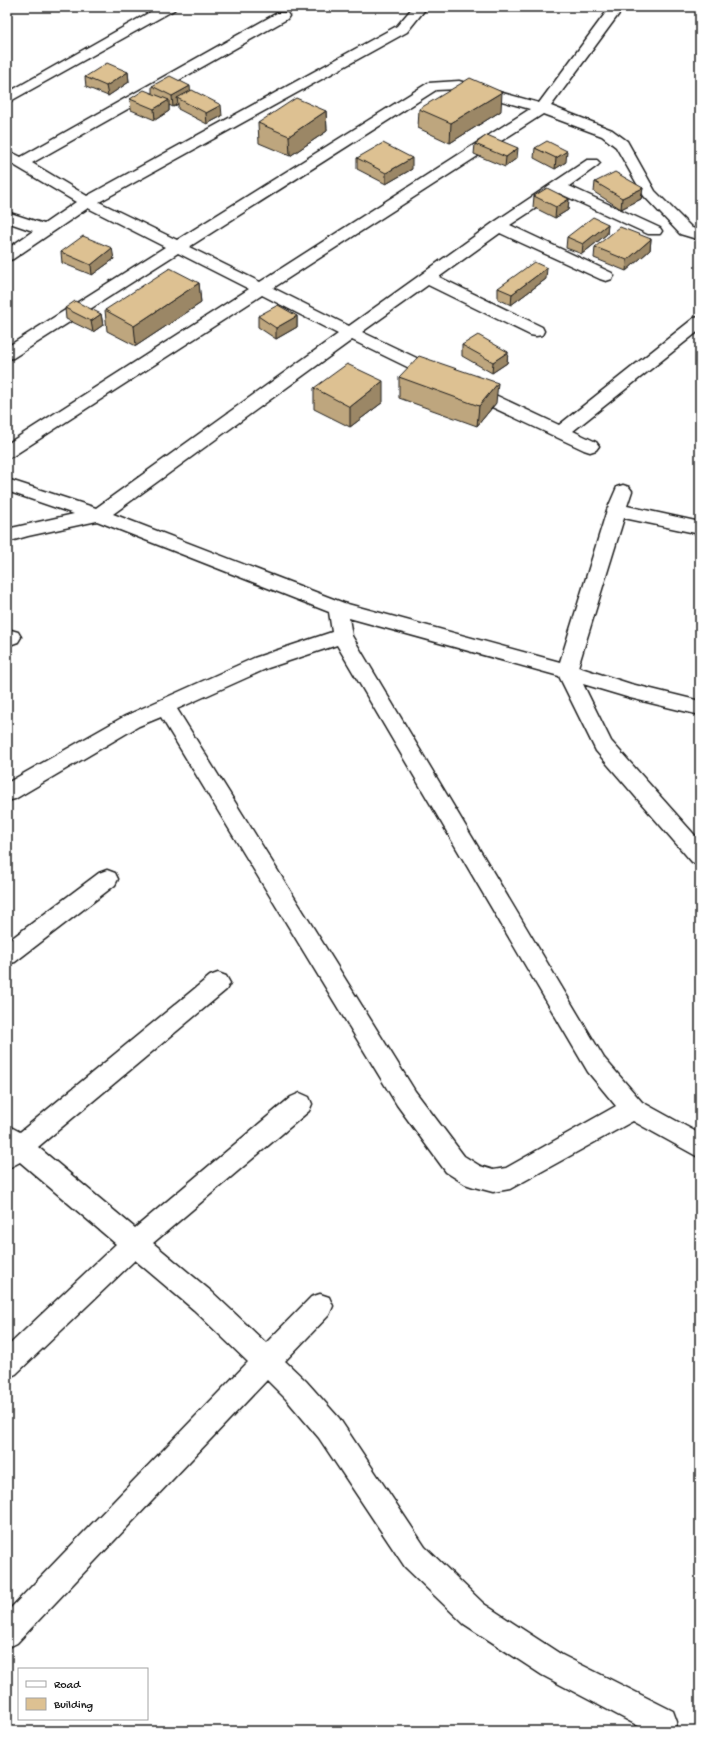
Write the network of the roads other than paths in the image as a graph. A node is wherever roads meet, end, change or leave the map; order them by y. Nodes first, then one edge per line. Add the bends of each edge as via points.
1 (169, 7) edge
2 (420, 7) edge
3 (617, 7) edge
4 (282, 16) dead end
5 (7, 99) edge
6 (542, 108) junction
7 (14, 159) edge
8 (592, 163) dead end
9 (557, 186) junction
10 (87, 202) junction
11 (7, 217) edge
12 (499, 226) junction
13 (46, 230) junction
14 (654, 231) dead end
15 (700, 235) edge
16 (178, 247) junction
17 (7, 256) edge
18 (606, 276) dead end
19 (428, 278) junction
20 (260, 288) junction
21 (700, 322) edge
22 (536, 331) dead end
23 (350, 333) junction
24 (7, 354) edge
25 (561, 432) junction
26 (590, 446) dead end
27 (7, 452) edge
28 (7, 485) edge
29 (623, 490) dead end
30 (616, 510) junction
31 (98, 515) junction
32 (700, 528) edge
33 (7, 536) edge
34 (338, 608) junction
35 (342, 636) junction
36 (567, 671) junction
37 (165, 706) junction
38 (700, 708) edge
39 (7, 793) edge
40 (700, 856) edge
41 (107, 878) dead end
42 (7, 955) edge
43 (218, 983) dead end
44 (300, 1104) dead end
45 (633, 1109) junction
46 (700, 1146) edge
47 (11, 1147) edge
48 (135, 1244) junction
49 (320, 1306) dead end
50 (266, 1362) junction
51 (7, 1365) edge
52 (7, 1633) edge
53 (662, 1722) dead end

1 - 5 street
2 - 10 street via 402,29
3 - 6 street
4 - 7 street
6 - 15 street via 614,137 622,144 649,193 686,231
6 - 16 street via 459,86 433,86
6 - 20 street
7 - 10 street
8 - 9 street
9 - 12 street
9 - 14 street
10 - 13 street
10 - 16 street
11 - 13 street
12 - 18 street
12 - 19 street
13 - 17 street
16 - 20 street
16 - 24 street
19 - 22 street
19 - 23 street
20 - 23 street
20 - 27 street
21 - 25 street
23 - 25 street
23 - 31 street
25 - 26 street
28 - 31 street
29 - 30 street
30 - 32 street
30 - 36 street
31 - 33 street
31 - 34 street
34 - 35 street
34 - 36 street
35 - 37 street via 260,664
35 - 45 street via 596,1065
36 - 38 street via 630,691
36 - 40 street via 603,746
37 - 39 street via 132,721
37 - 45 street via 406,1098 455,1164 474,1176 493,1181 510,1178
41 - 42 street
43 - 47 street
44 - 48 street
45 - 46 street
47 - 48 street
48 - 50 street via 203,1301
48 - 51 street
49 - 50 street
50 - 52 street
50 - 53 street via 296,1390 329,1428 415,1557 474,1614 552,1666

